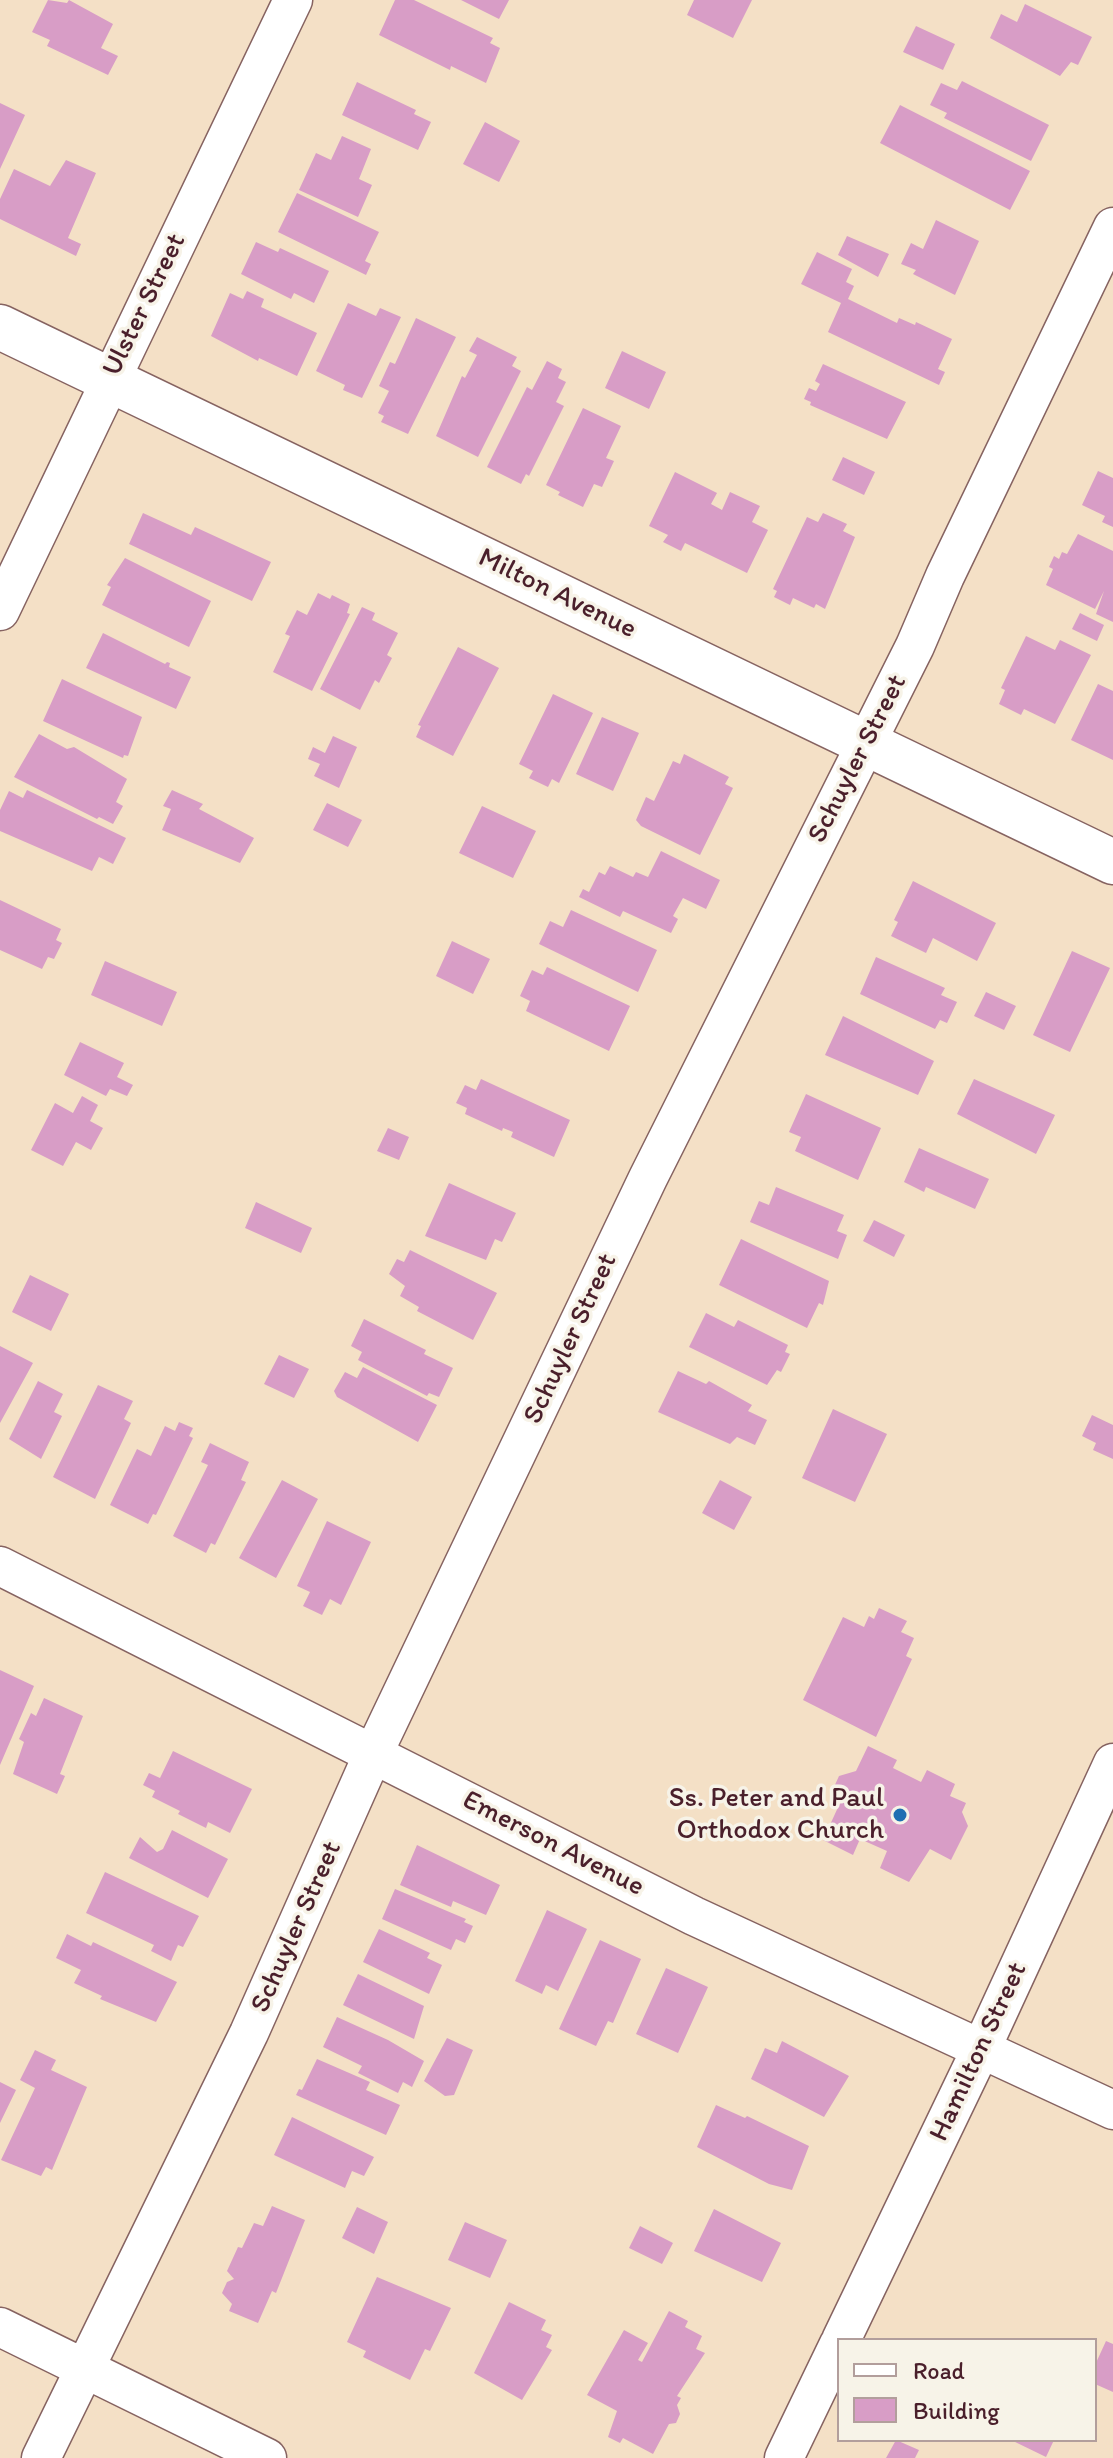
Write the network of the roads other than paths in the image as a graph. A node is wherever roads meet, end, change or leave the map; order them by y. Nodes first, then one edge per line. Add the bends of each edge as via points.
1 (293, 0) edge
2 (1113, 227) edge
3 (0, 327) edge
4 (109, 379) junction
5 (0, 611) edge
6 (866, 742) junction
7 (1113, 862) edge
8 (0, 1566) edge
9 (373, 1754) junction
10 (1113, 1763) edge
11 (982, 2047) junction
12 (1113, 2110) edge
13 (0, 2327) edge
14 (842, 2338) edge
15 (837, 2348) edge
16 (84, 2367) junction
17 (41, 2458) edge
18 (267, 2458) edge
19 (784, 2458) edge

1 - 4 street, Ulster Street
2 - 6 street, Schuyler Street
3 - 4 street, Milton Avenue
4 - 5 street, Ulster Street
4 - 6 street, Milton Avenue
6 - 7 street, Milton Avenue
6 - 9 street, Schuyler Street via 648,1178
8 - 9 street, Emerson Avenue
9 - 11 street, Emerson Avenue via 694,1916
9 - 16 street, Schuyler Street via 249,2033
10 - 11 street, Hamilton Street
11 - 12 street, Emerson Avenue
11 - 14 street, Hamilton Street
13 - 16 street
15 - 19 street, Hamilton Street
16 - 17 street, Schuyler Street
16 - 18 street

